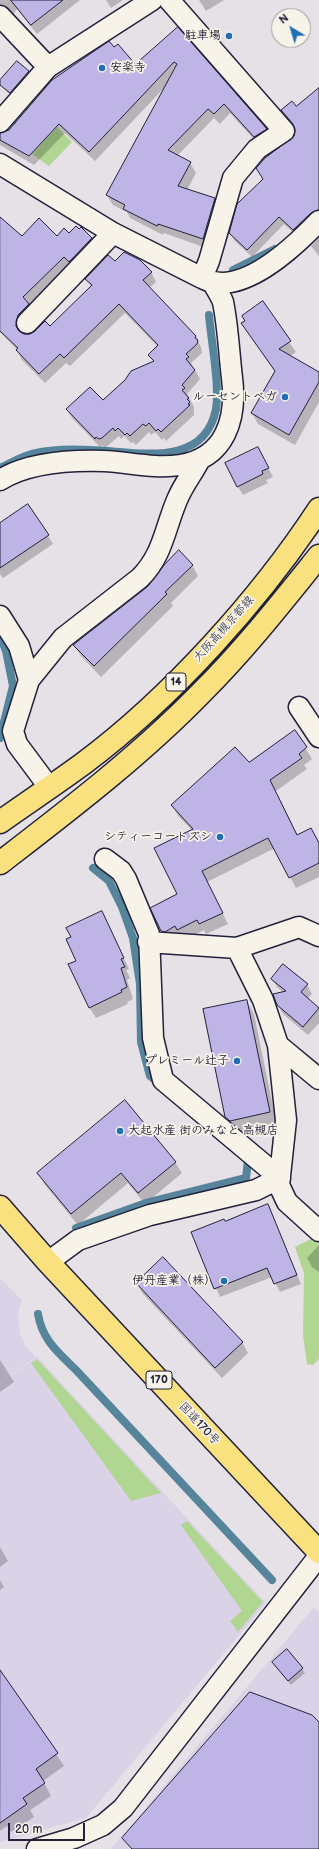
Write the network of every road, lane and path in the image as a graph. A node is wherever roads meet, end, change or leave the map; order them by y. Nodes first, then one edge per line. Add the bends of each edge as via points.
1 (152, 0) edge
2 (169, 0) edge
3 (0, 16) edge
4 (48, 67) junction
5 (0, 122) edge
6 (0, 164) edge
7 (319, 221) edge
8 (113, 233) junction
9 (207, 281) junction
10 (27, 323) dead end
11 (200, 459) junction
12 (0, 480) edge
13 (319, 509) edge
14 (319, 556) edge
15 (0, 616) edge
16 (29, 680) junction
17 (299, 707) dead end
18 (319, 737) edge
19 (49, 787) junction
20 (0, 822) edge
21 (105, 859) dead end
22 (0, 863) edge
23 (319, 936) edge
24 (148, 942) junction
25 (237, 948) junction
26 (278, 1045) junction
27 (319, 1079) edge
28 (280, 1178) junction
29 (0, 1207) edge
30 (319, 1231) edge
31 (48, 1262) junction
32 (319, 1552) edge
33 (319, 1556) edge
34 (74, 1844) edge
35 (37, 1849) edge

1 - 4 street
2 - 9 street via 284,132 257,149 233,178 209,261
3 - 4 street
4 - 5 street
6 - 8 street
7 - 9 street via 302,240 271,265 231,282
8 - 9 street
8 - 10 street
9 - 11 street via 223,301 234,401 232,418 224,438
11 - 12 street via 174,466 102,461 59,463 18,471
11 - 16 street via 176,500 159,553 151,566 140,578 63,638
13 - 19 main road, 大阪高槻京都線 / 14 via 263,586 188,669 127,728
14 - 22 main road, 14 via 259,630 203,692 137,754
15 - 16 street via 19,646
16 - 19 street via 13,731 17,744
17 - 18 street
19 - 20 main road, 大阪高槻京都線 / 14
21 - 24 street via 126,879 149,934
23 - 25 street via 299,927
24 - 25 street
24 - 28 street via 153,1038 163,1080
25 - 26 street via 263,1000
26 - 27 street
26 - 28 street via 286,1120
28 - 30 street via 279,1185 287,1202
28 - 31 street via 256,1190 150,1215 78,1240
29 - 31 main road, 国道170号 / 170
31 - 32 main road, 国道170号 / 170
33 - 34 street via 123,1808
34 - 35 street

